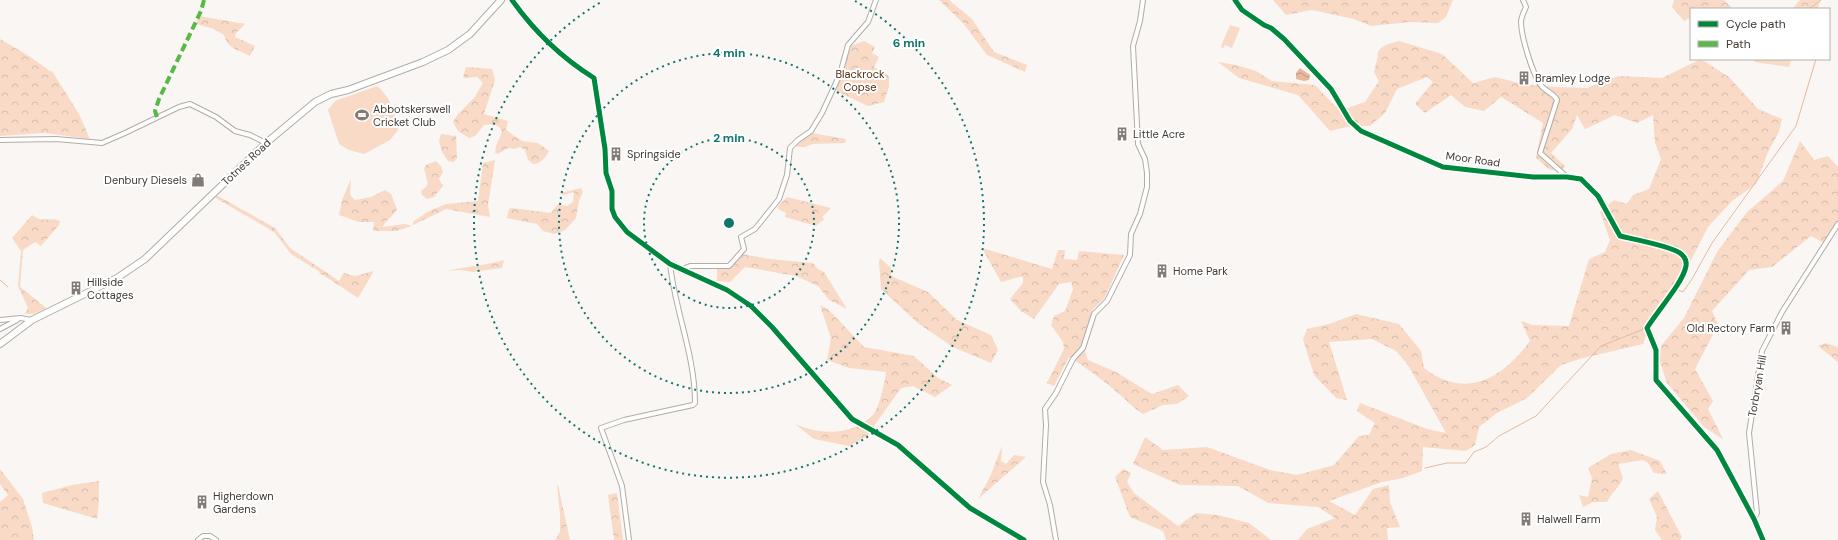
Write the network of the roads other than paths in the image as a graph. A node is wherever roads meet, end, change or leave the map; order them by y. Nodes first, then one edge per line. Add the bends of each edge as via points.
1 (501, 0) edge
2 (512, 0) edge
3 (876, 0) edge
4 (1144, 0) edge
5 (1235, 0) edge
6 (1523, 0) edge
7 (0, 140) edge
8 (266, 143) junction
9 (1567, 177) junction
10 (1838, 224) edge
11 (670, 264) junction
12 (680, 270) junction
13 (19, 319) junction
14 (0, 320) edge
15 (32, 320) junction
16 (0, 329) edge
17 (0, 344) edge
18 (1754, 519) junction
19 (198, 540) edge
20 (216, 540) edge
21 (629, 540) edge
22 (1024, 540) edge
23 (1056, 540) edge
24 (1763, 540) edge

1 - 8 main road, Totnes Road via 476,29 448,50 321,98
2 - 11 street via 551,46 594,78 605,149 606,173 612,191 615,217 631,236
3 - 12 street via 868,22 848,45 840,74 818,119 811,131 790,148 788,174 779,199 755,228 741,237 744,249 729,266 690,266
4 - 23 street via 1134,46 1138,144 1145,159 1147,187 1140,214 1131,234 1130,255 1108,301 1094,314 1083,348 1072,359 1056,393 1045,409 1043,482
5 - 9 street, Moor Road via 1242,10 1284,38 1331,89 1350,121 1361,131 1443,167 1533,177
6 - 9 street via 1526,7 1521,20 1522,32 1533,70 1540,85 1558,100 1540,153
7 - 8 street via 56,139 102,143 190,104 216,117 235,132 250,135
8 - 15 main road, Totnes Road via 145,259 117,278
9 - 18 street via 1581,179 1598,196 1620,236 1679,252 1685,257 1687,264 1683,276 1646,328 1656,350 1656,380 1717,450
10 - 18 street, Torbryan Hill via 1782,312 1762,351 1749,433 1757,513
11 - 12 street
11 - 21 street via 694,382 695,403 620,421 602,428 622,486
12 - 22 street via 727,290 751,306 852,419 898,445 970,508
13 - 14 street
13 - 15 street
13 - 16 street
15 - 17 main road, Totnes Road
18 - 24 street
19 - 20 street via 203,536 210,536

